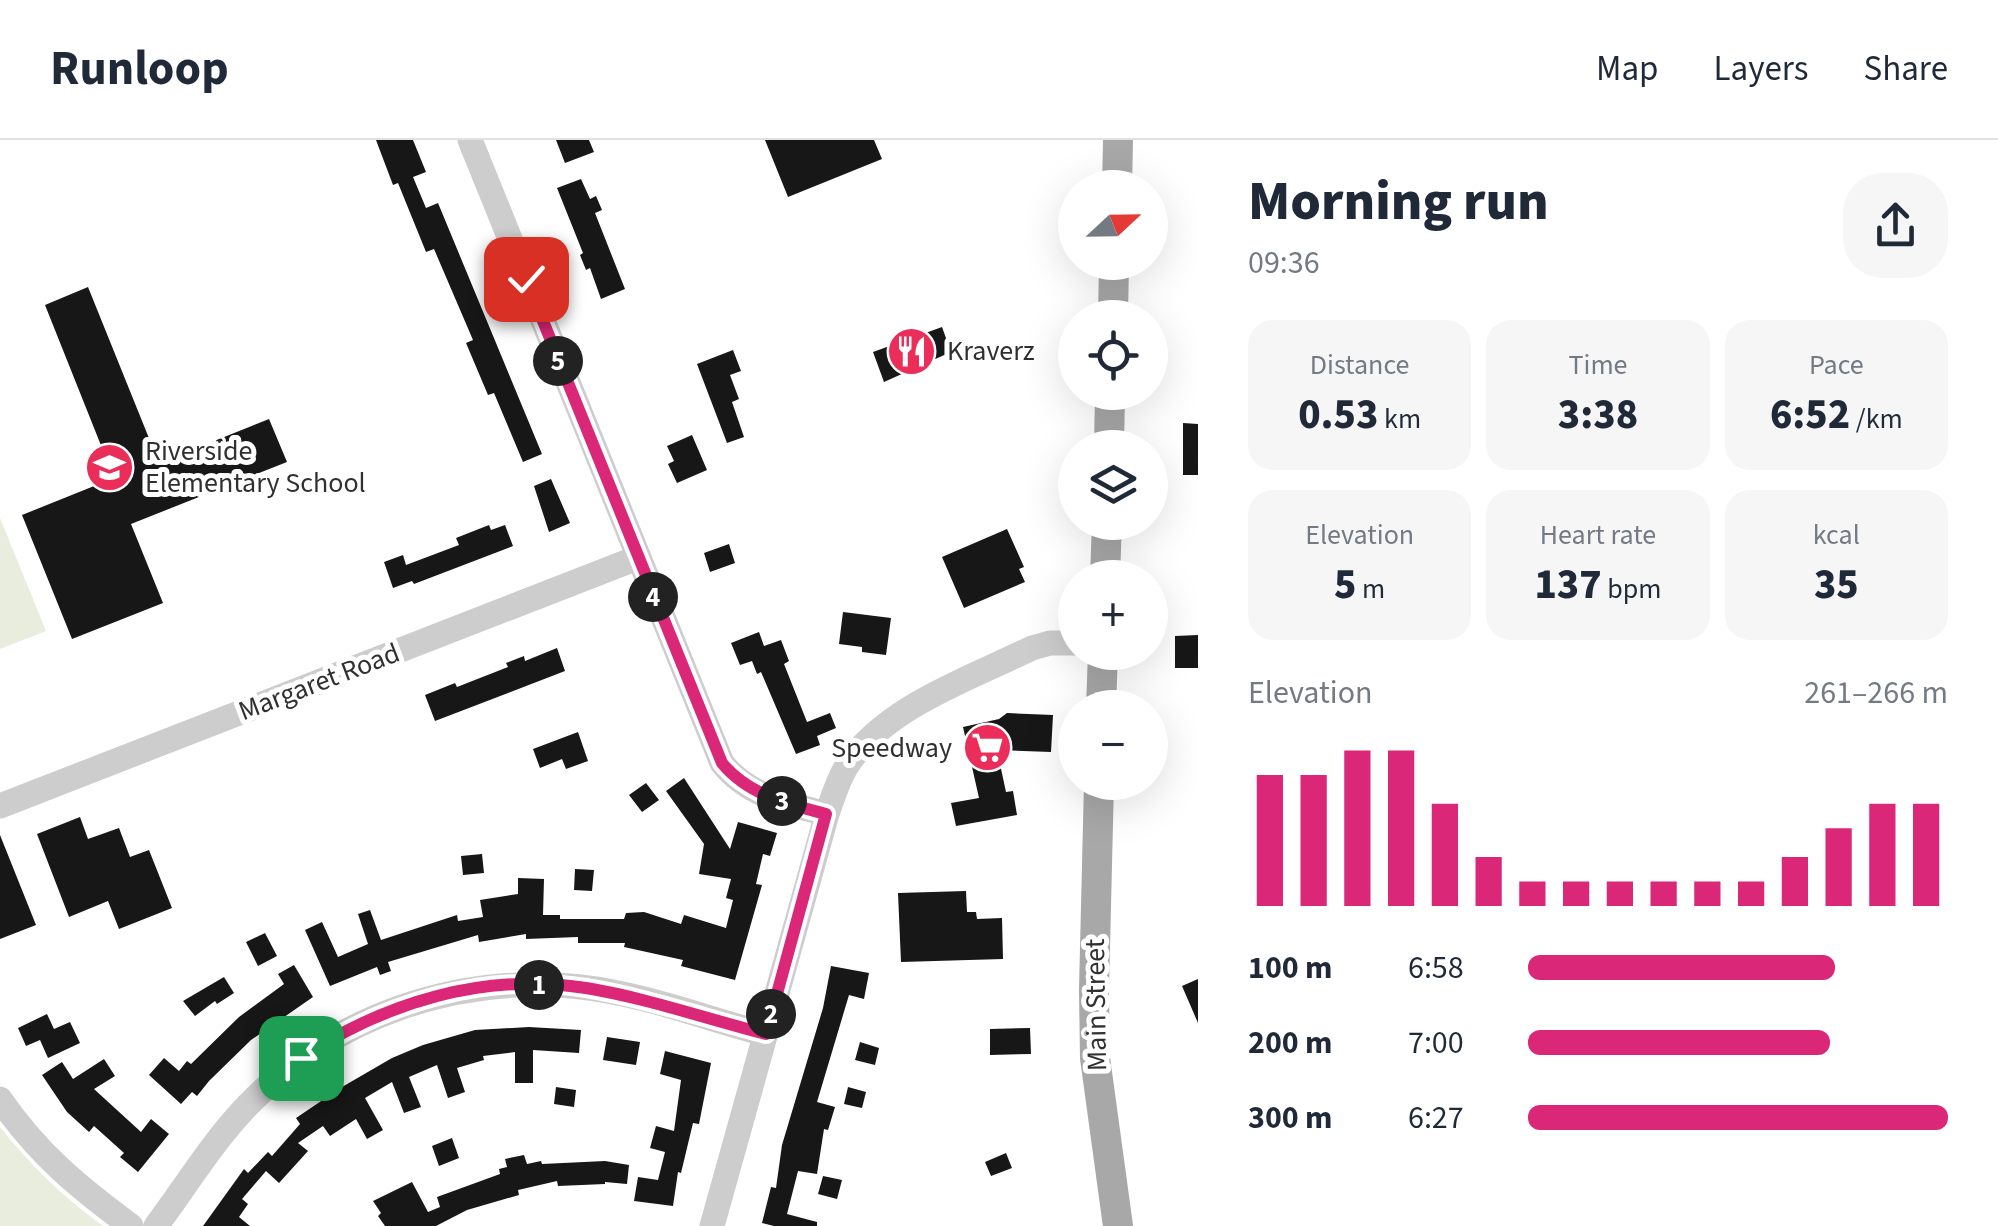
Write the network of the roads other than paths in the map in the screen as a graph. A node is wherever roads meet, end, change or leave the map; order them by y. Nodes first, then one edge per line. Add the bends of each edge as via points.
1 (470, 140) edge
2 (1118, 140) edge
3 (1117, 170) edge
4 (637, 558) junction
5 (1058, 643) edge
6 (1098, 800) edge
7 (0, 806) edge
8 (826, 814) junction
9 (766, 1034) junction
10 (0, 1099) edge
11 (132, 1226) edge
12 (156, 1226) edge
13 (712, 1226) edge
14 (1118, 1226) edge

1 - 4 street
2 - 3 main road
4 - 7 street, Margaret Road
4 - 8 street via 722,763 756,792
5 - 8 street via 1032,648 888,722 848,764
6 - 14 main road, Main Street via 1095,1058
8 - 9 street
9 - 12 street via 583,988 498,986 404,1005 324,1043 275,1079 230,1126
9 - 13 street
10 - 11 street via 55,1168

